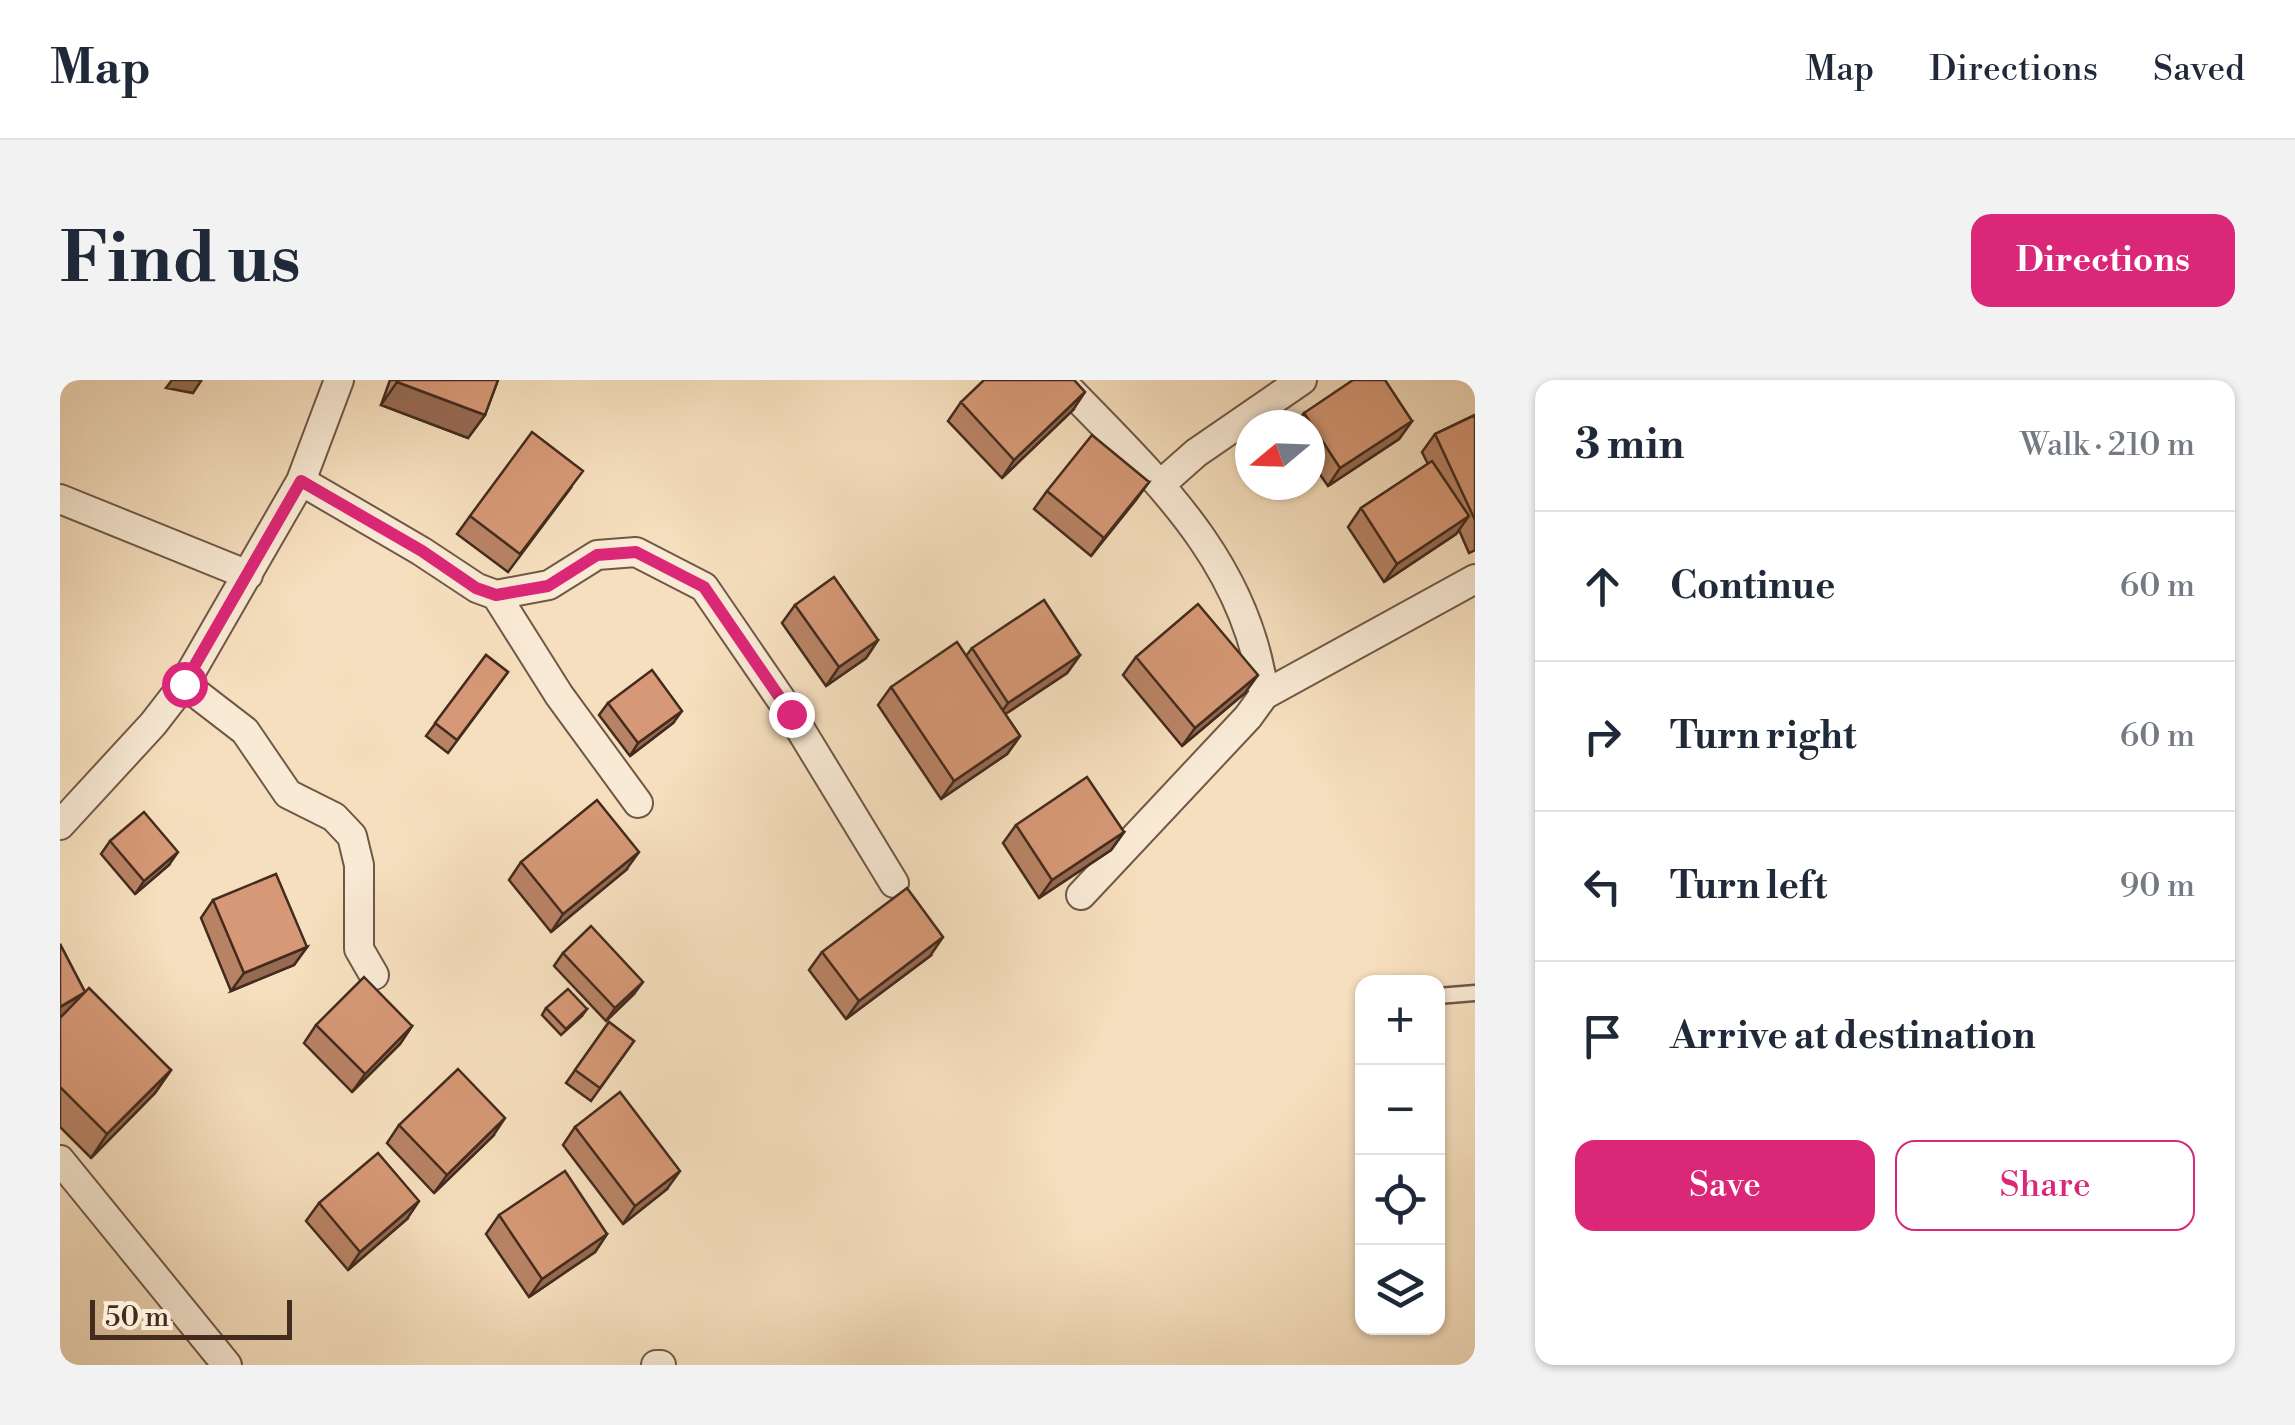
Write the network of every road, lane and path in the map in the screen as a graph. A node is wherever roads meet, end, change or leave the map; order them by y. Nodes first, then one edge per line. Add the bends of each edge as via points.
1 (339, 380) edge
2 (1060, 380) edge
3 (1302, 380) edge
4 (301, 481) junction
5 (1160, 484) junction
6 (60, 500) edge
7 (248, 575) junction
8 (1475, 579) edge
9 (496, 595) junction
10 (184, 684) junction
11 (1264, 695) junction
12 (638, 803) dead end
13 (60, 825) edge
14 (894, 882) dead end
15 (1080, 895) dead end
16 (374, 975) dead end
17 (1475, 993) edge
18 (1445, 995) edge
19 (60, 1160) edge
20 (226, 1365) edge

1 - 4 street
2 - 5 street
3 - 5 street
4 - 7 street
4 - 9 street
5 - 11 street via 1224,571 1260,664
6 - 7 street
7 - 10 street
8 - 11 street
9 - 12 street
9 - 14 street via 548,586 597,555 636,552 704,587
10 - 13 street
10 - 16 street via 245,731 288,794 334,817 352,836 359,865 358,950
11 - 15 street
17 - 18 lane
19 - 20 street

